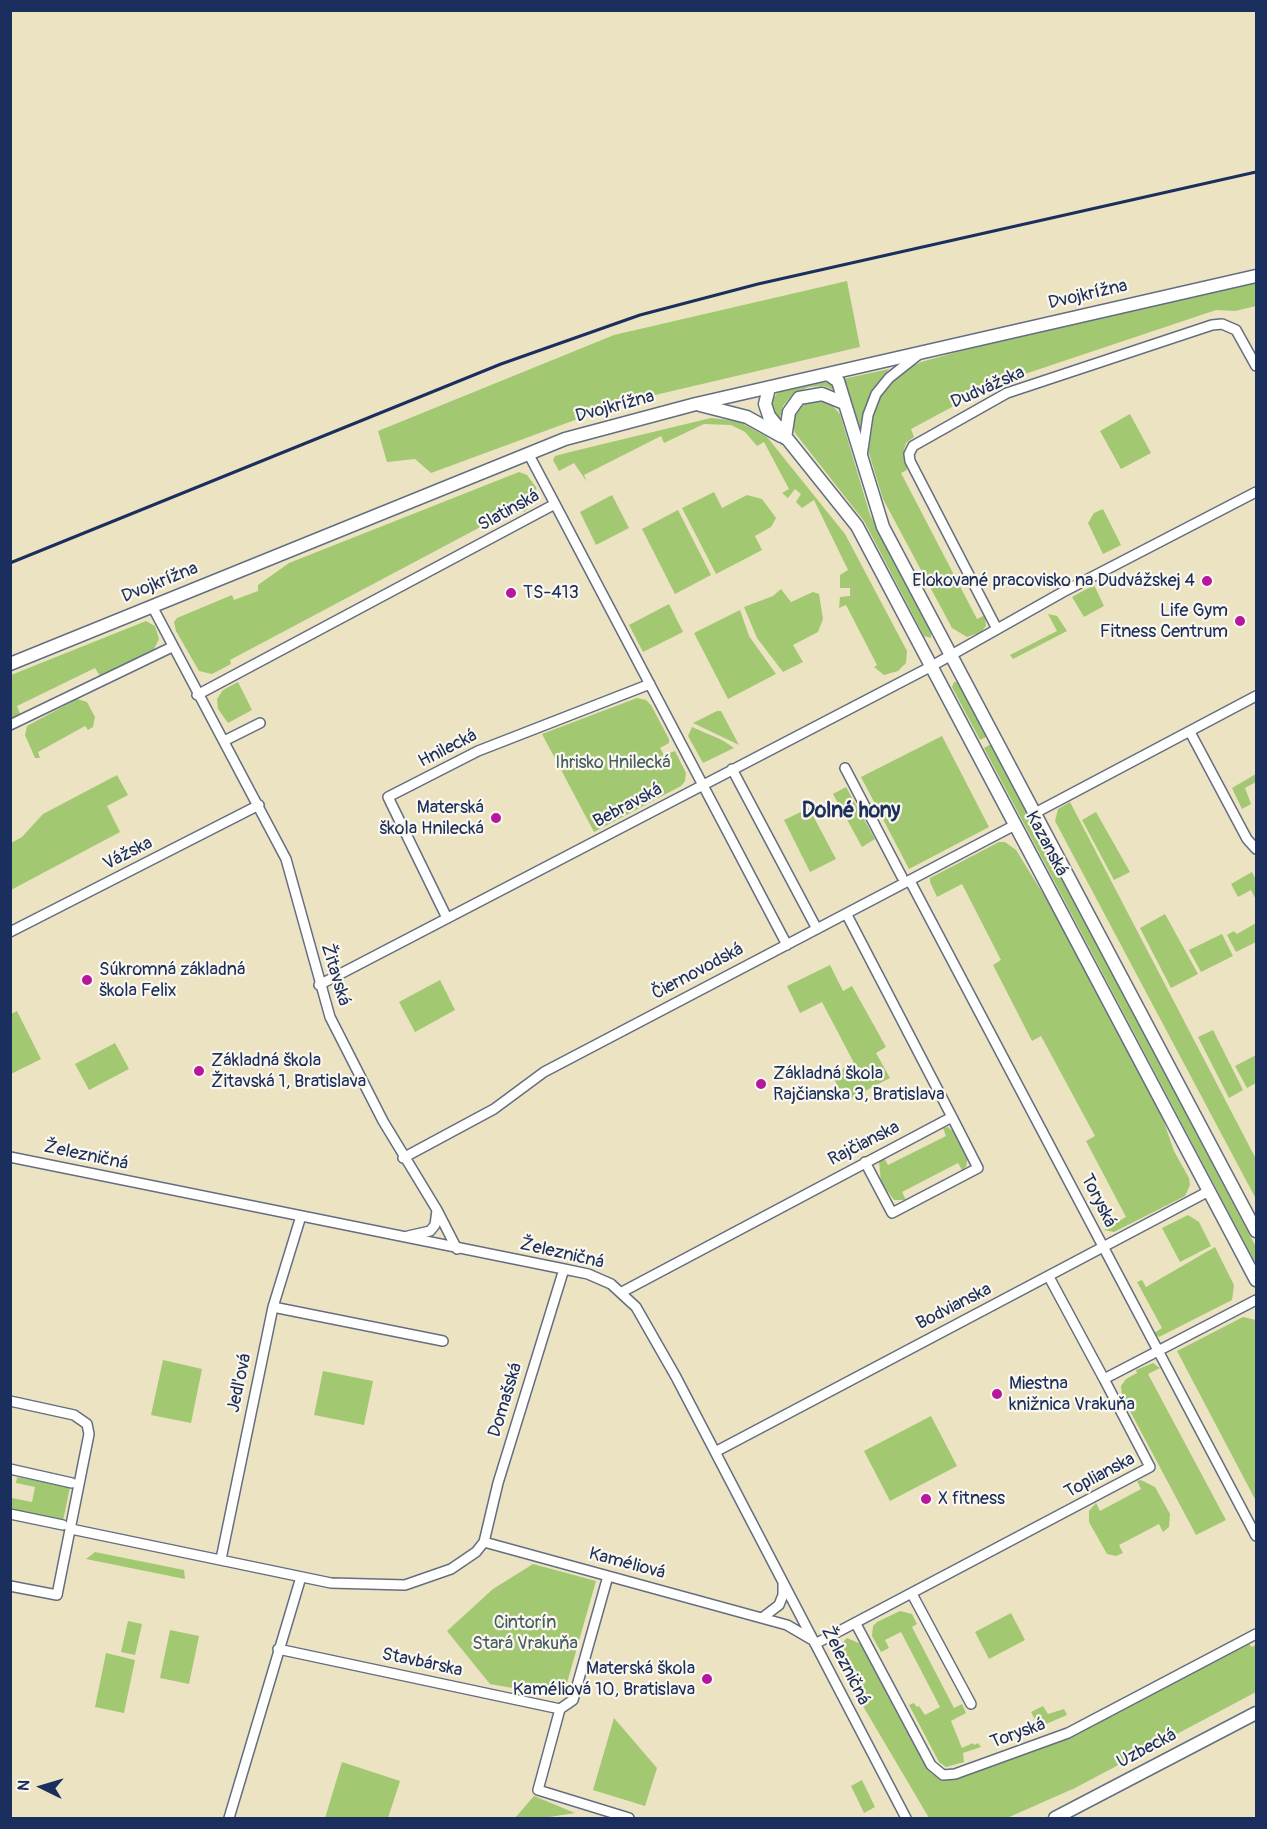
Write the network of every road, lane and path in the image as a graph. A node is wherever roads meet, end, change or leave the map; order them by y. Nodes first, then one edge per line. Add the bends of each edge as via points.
1 (1257, 276) edge
2 (921, 353) junction
3 (1257, 366) edge
4 (828, 374) junction
5 (769, 388) junction
6 (844, 403) junction
7 (696, 404) junction
8 (785, 438) junction
9 (528, 453) junction
10 (861, 461) junction
11 (1257, 492) edge
12 (555, 504) junction
13 (152, 606) junction
14 (997, 629) junction
15 (172, 647) junction
16 (951, 655) junction
17 (10, 664) edge
18 (930, 667) junction
19 (650, 684) junction
20 (197, 695) junction
21 (1257, 696) edge
22 (260, 723) dead end
23 (10, 725) edge
24 (1190, 732) junction
25 (224, 741) junction
26 (845, 768) dead end
27 (732, 769) junction
28 (703, 785) junction
29 (259, 805) junction
30 (1035, 813) junction
31 (1014, 825) junction
32 (1257, 849) edge
33 (906, 879) junction
34 (847, 915) junction
35 (447, 918) junction
36 (817, 929) junction
37 (10, 932) edge
38 (787, 945) junction
39 (319, 985) junction
40 (952, 1117) junction
41 (10, 1157) edge
42 (403, 1158) junction
43 (865, 1162) junction
44 (1209, 1191) junction
45 (437, 1210) junction
46 (1251, 1213) edge
47 (301, 1216) junction
48 (1257, 1230) edge
49 (401, 1237) junction
50 (1103, 1248) junction
51 (457, 1249) junction
52 (564, 1269) junction
53 (1049, 1277) junction
54 (1257, 1280) edge
55 (622, 1292) junction
56 (1257, 1300) edge
57 (273, 1307) junction
58 (443, 1341) dead end
59 (1159, 1351) junction
60 (1104, 1379) junction
61 (10, 1401) edge
62 (715, 1452) junction
63 (10, 1469) edge
64 (72, 1483) dead end
65 (10, 1514) edge
66 (67, 1527) junction
67 (1257, 1536) edge
68 (484, 1542) junction
69 (221, 1559) junction
70 (608, 1576) junction
71 (300, 1577) junction
72 (783, 1582) junction
73 (10, 1586) edge
74 (912, 1594) junction
75 (762, 1618) junction
76 (856, 1624) junction
77 (1257, 1634) edge
78 (814, 1642) junction
79 (278, 1649) junction
80 (971, 1704) dead end
81 (560, 1708) junction
82 (1257, 1713) edge
83 (230, 1818) edge
84 (629, 1818) edge
85 (906, 1818) edge
86 (1055, 1818) edge

1 - 2 main road, Dvojkrížna
2 - 4 main road, Dvojkrížna
2 - 10 street via 889,378 876,394 868,415
3 - 14 street, Dudvážska via 1236,330 1222,324 1212,325 1007,393 913,446 910,461
4 - 5 main road, Dvojkrížna
4 - 6 main road, Kazanská via 838,381
5 - 7 main road, Dvojkrížna
5 - 8 main road, Kazanská via 766,410
6 - 8 main road via 822,394 800,398 789,412
6 - 10 main road, Kazanská
7 - 8 main road via 747,417
7 - 9 main road, Dvojkrížna
8 - 18 main road, Kazanská via 857,526
9 - 12 street
9 - 13 main road, Dvojkrížna
10 - 16 main road, Kazanská via 883,527
11 - 14 street
12 - 19 street, Slatinská
12 - 20 street, Slatinská
13 - 15 street, Žitavská
13 - 17 main road, Dvojkrížna
14 - 16 street
15 - 20 street, Žitavská
15 - 23 street
16 - 18 street, Bebravská
16 - 30 main road, Kazanská
18 - 27 street, Bebravská
18 - 31 main road, Kazanská
19 - 28 street, Slatinská
19 - 35 street, Hnilecká via 478,751 388,798
20 - 25 street, Žitavská
21 - 24 street
22 - 25 street
24 - 30 street
24 - 32 street via 1246,839
25 - 29 street, Žitavská
26 - 33 street, Toryská
27 - 28 street, Bebravská
27 - 36 street
28 - 35 street, Bebravská
28 - 38 street, Slatinská
29 - 37 street, Vážska
29 - 39 street, Žitavská via 286,859
30 - 46 main road, Kazanská
31 - 33 street, Čiernovodská
31 - 44 main road, Kazanská
33 - 34 street, Čiernovodská
33 - 50 street, Toryská
34 - 36 street, Čiernovodská
34 - 40 street
35 - 39 street, Bebravská
36 - 38 street, Čiernovodská
38 - 42 street, Čiernovodská via 544,1072 494,1109
39 - 42 street, Žitavská via 334,1026
40 - 43 street, Rajčianska
40 - 43 street via 978,1168 892,1213
41 - 47 street, Železničná
42 - 45 street, Žitavská
43 - 55 street, Rajčianska
44 - 50 street, Bodvianska
44 - 54 main road, Kazanská
45 - 49 street via 430,1231
45 - 51 street, Žitavská
46 - 48 main road, Kazanská
47 - 49 street, Železničná
47 - 57 street, Jedľová
49 - 51 street, Železničná
50 - 53 street, Bodvianska
50 - 59 street, Toryská
51 - 52 street, Železničná
52 - 55 street, Železničná via 597,1277
52 - 68 street, Domašská via 498,1483
53 - 60 street
53 - 62 street, Bodvianska
55 - 62 street, Železničná via 641,1317
56 - 59 street
57 - 58 street
57 - 69 street, Jedľová
59 - 60 street
59 - 67 street, Toryská
60 - 74 street, Toplianska via 1150,1467
61 - 66 street via 70,1414 87,1424 89,1434
62 - 72 street, Železničná
63 - 64 street
65 - 66 street
66 - 69 street
66 - 73 street via 57,1595
68 - 70 street, Kaméliová
68 - 71 street via 451,1569 418,1583 360,1586
69 - 71 street
70 - 75 street, Kaméliová
70 - 81 street via 573,1700
71 - 79 street
72 - 75 street via 779,1605
72 - 78 street, Železničná
74 - 76 street, Toplianska
74 - 80 street
75 - 78 street, Kaméliová via 797,1628
76 - 77 street, Toryská via 931,1765 943,1774 955,1774 1068,1733
76 - 78 street, Toplianska
78 - 85 street, Železničná
79 - 81 street, Stavbárska
79 - 83 street
81 - 84 street via 538,1790
82 - 86 main road, Uzbecká

